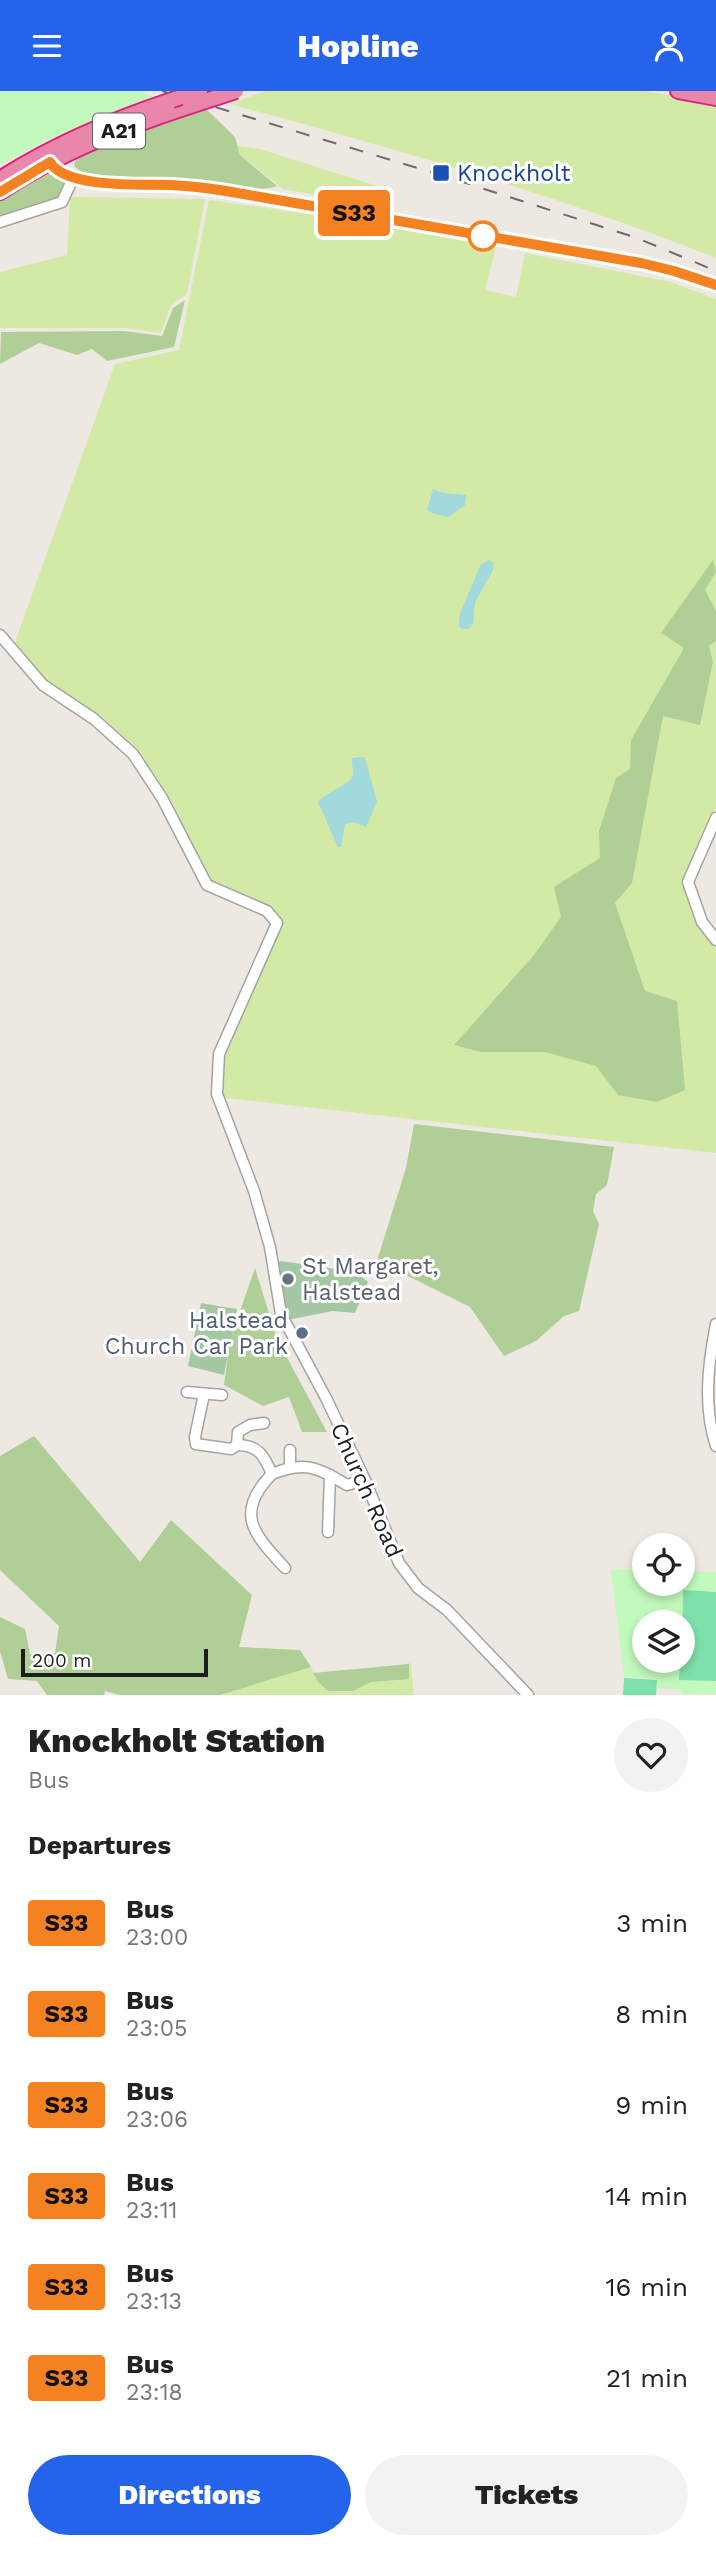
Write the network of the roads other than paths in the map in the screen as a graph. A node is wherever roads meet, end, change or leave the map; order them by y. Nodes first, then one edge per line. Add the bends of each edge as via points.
1 (200, 91) edge
2 (236, 91) edge
3 (678, 91) edge
4 (716, 98) edge
5 (44, 160) junction
6 (74, 176) junction
7 (0, 179) edge
8 (0, 192) edge
9 (0, 222) edge
10 (716, 285) edge
11 (0, 635) edge
12 (716, 818) edge
13 (716, 940) edge
14 (716, 1324) edge
15 (187, 1392) dead end
16 (204, 1394) junction
17 (222, 1395) dead end
18 (264, 1423) dead end
19 (237, 1445) junction
20 (716, 1446) edge
21 (290, 1450) dead end
22 (290, 1466) junction
23 (272, 1474) junction
24 (330, 1475) junction
25 (365, 1481) junction
26 (328, 1532) dead end
27 (285, 1568) dead end
28 (528, 1695) edge

1 - 5 highway, A21, bridge via 94,128
2 - 5 highway, A21, bridge
3 - 4 highway
5 - 6 street
5 - 7 highway, A21
5 - 8 highway, A21
6 - 9 street via 62,202
6 - 10 street via 114,184 226,191 652,265
11 - 25 street, Church Road via 43,685 94,719 134,754 162,797 206,885 267,911 276,923 219,1054 217,1094 254,1191 270,1247 281,1314
12 - 13 street via 688,881 702,922
14 - 20 street via 707,1368 710,1428
15 - 16 street
16 - 17 street
16 - 19 street via 196,1444 231,1449
18 - 19 street via 238,1432
19 - 23 street via 263,1453
21 - 22 street
22 - 23 street
22 - 24 street via 314,1467
23 - 27 street via 253,1503 252,1523 260,1541
24 - 25 street via 347,1485
24 - 26 street
25 - 28 street, Church Road via 406,1573

